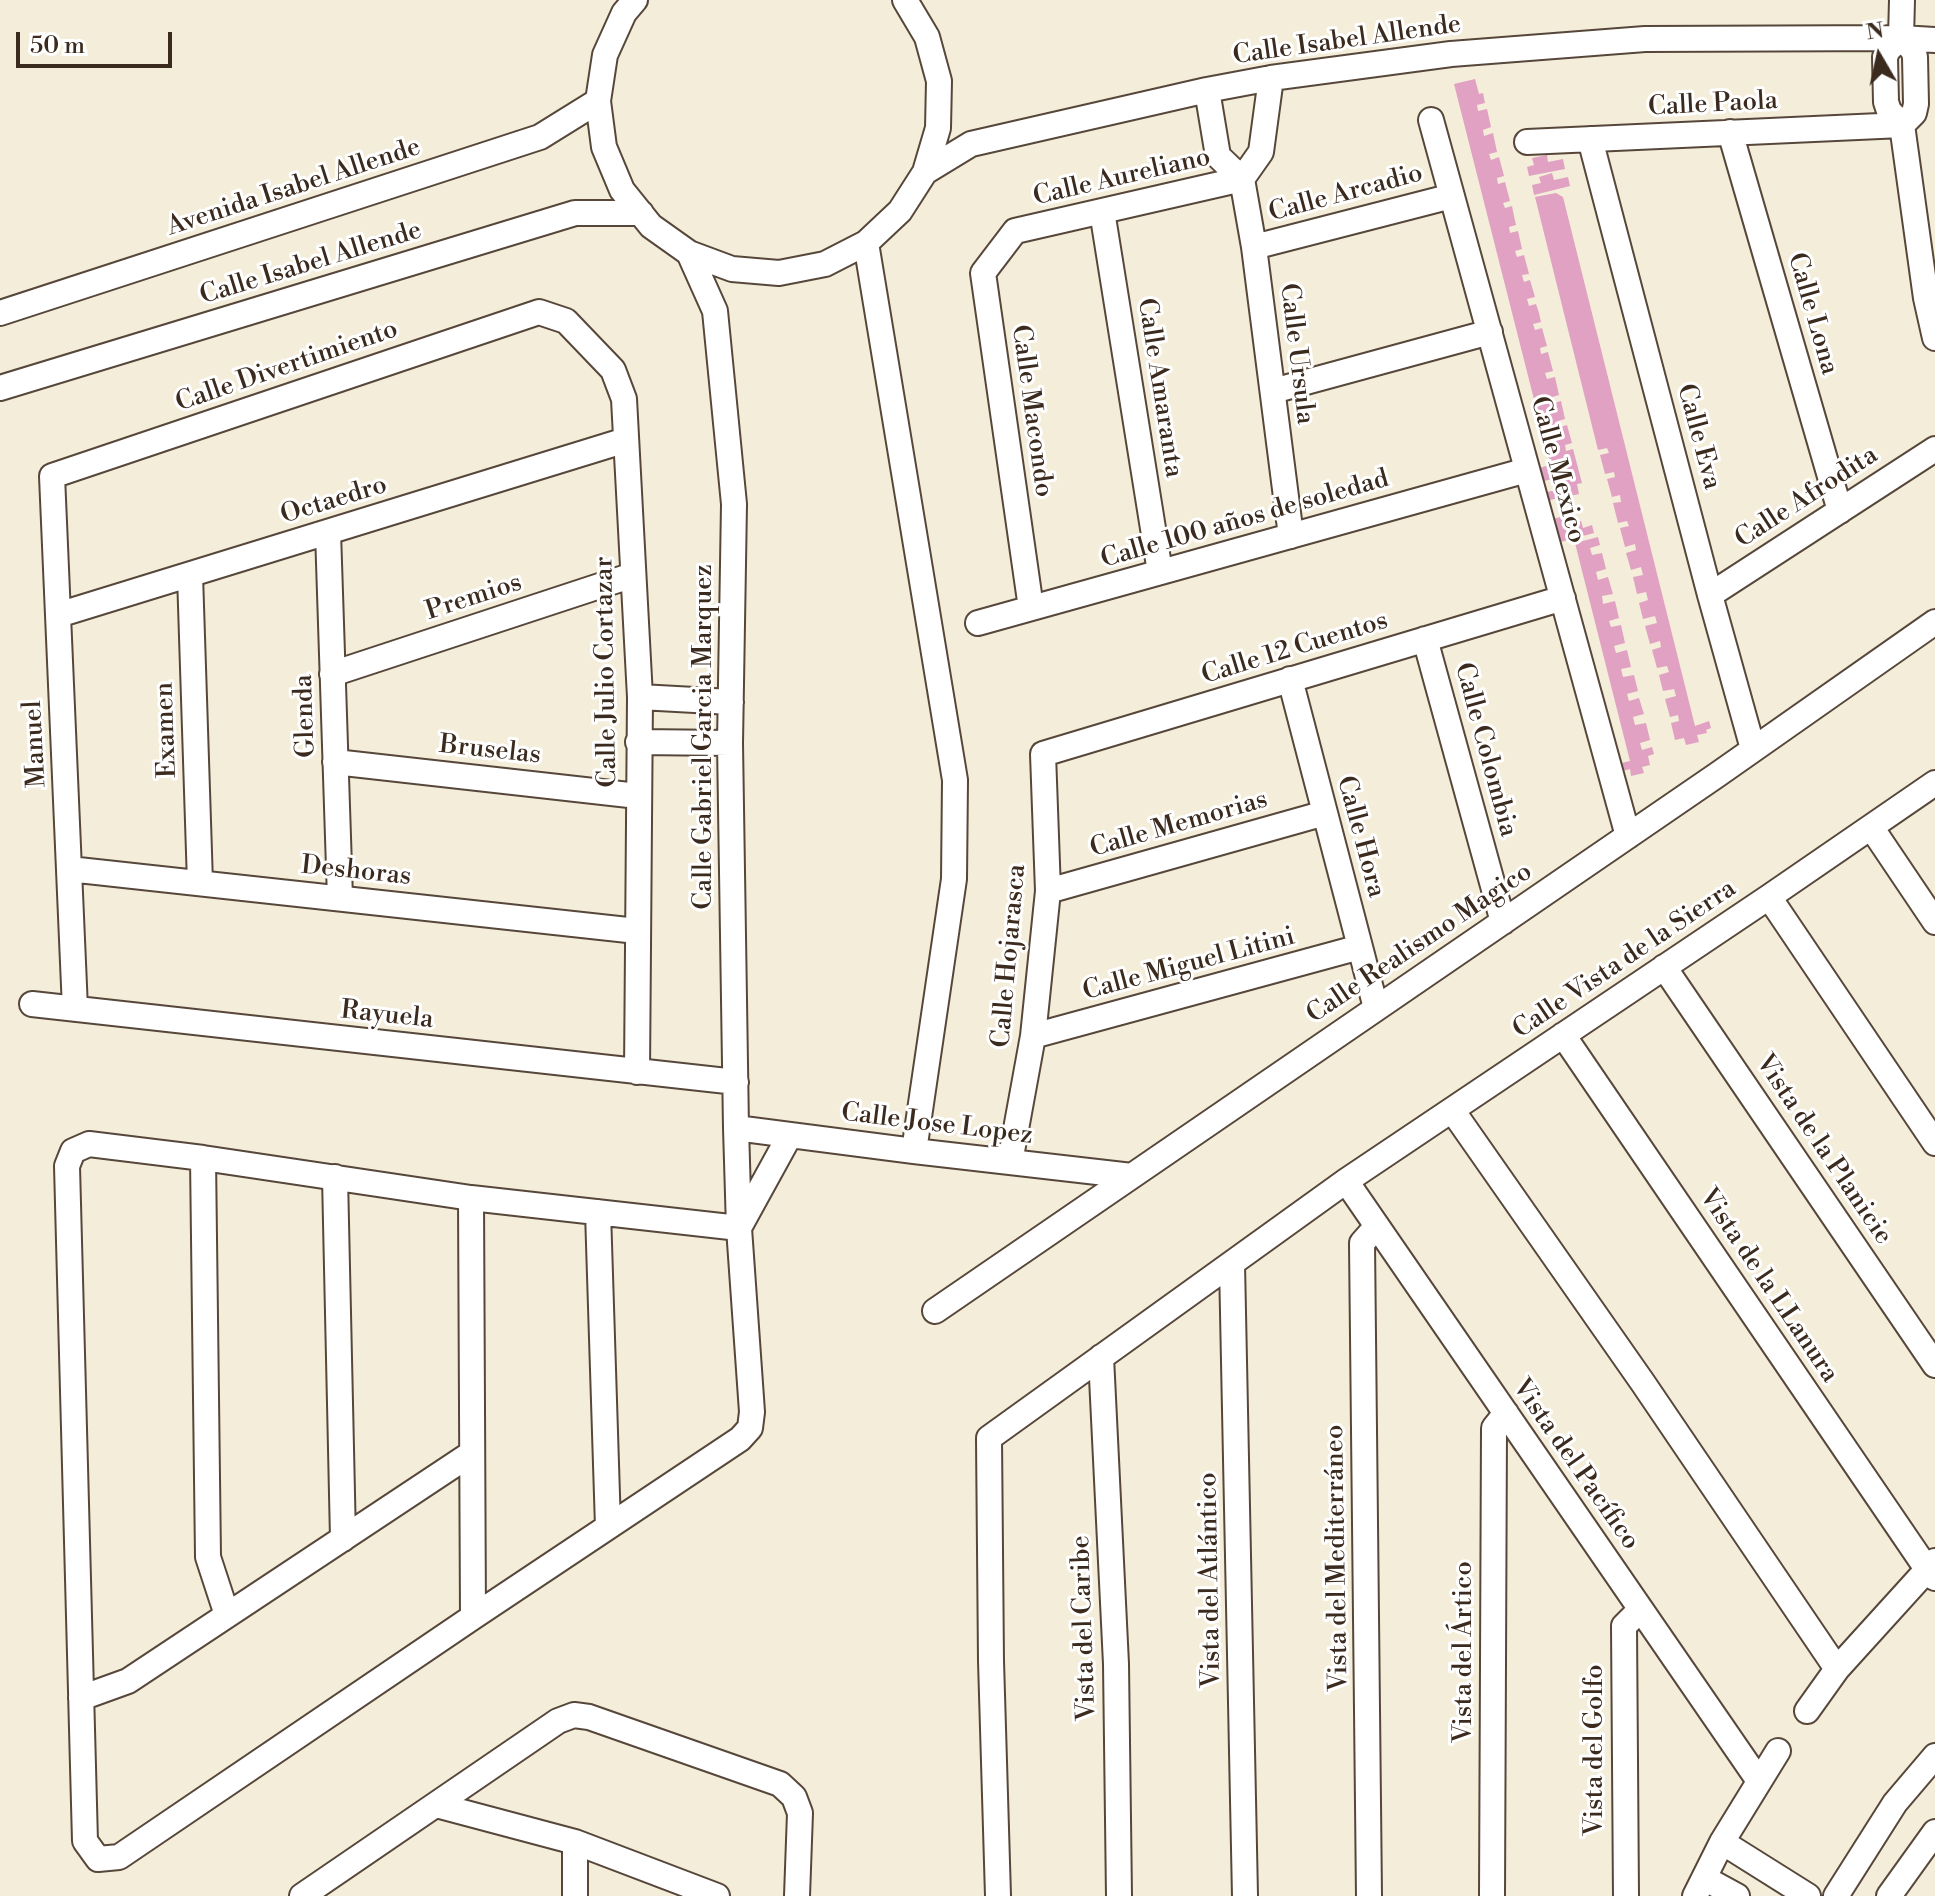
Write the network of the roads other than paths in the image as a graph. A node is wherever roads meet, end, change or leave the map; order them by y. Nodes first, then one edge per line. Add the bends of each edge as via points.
1 (635, 0) edge
2 (905, 0) edge
3 (1902, 0) edge
4 (1901, 38) junction
5 (1935, 40) edge
6 (1271, 78) junction
7 (1207, 90) junction
8 (598, 101) junction
9 (1431, 120) dead end
10 (1902, 125) junction
11 (1730, 132) junction
12 (1590, 139) junction
13 (1527, 142) dead end
14 (925, 172) junction
15 (1242, 179) junction
16 (1452, 196) junction
17 (1102, 211) junction
18 (641, 213) junction
19 (1015, 231) joint
20 (866, 243) junction
21 (1254, 247) junction
22 (689, 253) junction
23 (1930, 294) edge
24 (539, 312) joint
25 (0, 313) edge
26 (1490, 332) junction
27 (1935, 338) edge
28 (0, 388) edge
29 (1273, 391) junction
30 (626, 440) junction
31 (1935, 449) edge
32 (1527, 470) junction
33 (52, 476) joint
34 (1840, 511) junction
35 (328, 532) junction
36 (1291, 536) junction
37 (1160, 572) junction
38 (190, 575) junction
39 (633, 575) junction
40 (1710, 595) junction
41 (1563, 598) junction
42 (1031, 608) junction
43 (58, 615) junction
44 (1935, 622) edge
45 (978, 623) dead end
46 (1425, 639) junction
47 (332, 674) junction
48 (1290, 679) junction
49 (640, 697) junction
50 (731, 702) junction
51 (638, 742) junction
52 (730, 743) junction
53 (1753, 749) junction
54 (1043, 754) joint
55 (335, 762) junction
56 (1935, 783) edge
57 (638, 796) junction
58 (1325, 813) junction
59 (1871, 827) junction
60 (1628, 836) junction
61 (69, 869) junction
62 (200, 883) junction
63 (1048, 891) junction
64 (1769, 897) junction
65 (340, 898) junction
66 (1503, 922) junction
67 (1935, 922) edge
68 (637, 931) junction
69 (1360, 947) junction
70 (1664, 967) junction
71 (32, 1004) dead end
72 (1376, 1008) junction
73 (75, 1009) junction
74 (1563, 1035) junction
75 (1033, 1036) junction
76 (637, 1072) junction
77 (736, 1082) junction
78 (1452, 1110) junction
79 (736, 1128) junction
80 (790, 1135) junction
81 (1935, 1143) edge
82 (914, 1151) junction
83 (203, 1158) junction
84 (1010, 1162) junction
85 (1132, 1176) junction
86 (335, 1177) junction
87 (1346, 1181) junction
88 (471, 1198) junction
89 (598, 1212) junction
90 (1377, 1226) junction
91 (739, 1228) junction
92 (1232, 1264) junction
93 (935, 1311) dead end
94 (1101, 1357) junction
95 (1935, 1365) edge
96 (1506, 1413) junction
97 (472, 1453) junction
98 (608, 1527) junction
99 (343, 1539) junction
100 (1932, 1569) edge
101 (1640, 1610) junction
102 (227, 1615) junction
103 (473, 1617) junction
104 (1837, 1669) junction
105 (81, 1698) junction
106 (1807, 1711) dead end
107 (1778, 1751) dead end
108 (1935, 1756) edge
109 (1759, 1781) junction
110 (436, 1805) junction
111 (1935, 1832) edge
112 (575, 1842) junction
113 (1722, 1842) junction
114 (1700, 1887) edge
115 (997, 1894) edge
116 (302, 1896) edge
117 (575, 1896) edge
118 (717, 1896) edge
119 (797, 1896) edge
120 (1119, 1896) edge
121 (1245, 1896) edge
122 (1369, 1896) edge
123 (1492, 1896) edge
124 (1626, 1896) edge
125 (1737, 1896) edge
126 (1808, 1896) edge
127 (1836, 1896) edge
128 (1889, 1896) edge

1 - 8 street via 605,55
2 - 14 street via 927,37 939,81 938,128
3 - 4 street
4 - 5 street, Calle Isabel Allende
4 - 6 street, Calle Isabel Allende via 1645,39 1451,54
4 - 10 street via 1885,57 1886,102
6 - 7 street, Calle Isabel Allende
6 - 15 street via 1261,152
7 - 14 street, Calle Isabel Allende via 971,144
7 - 15 street via 1218,156
8 - 18 street via 604,147 622,190
8 - 25 street, Avenida Isabel Allende via 540,137
9 - 16 street, Calle Mexico
10 - 11 street, Calle Paola
10 - 23 street
11 - 12 street, Calle Paola
11 - 34 street, Calle Lona
12 - 13 street, Calle Paola
12 - 40 street, Calle Eva
14 - 20 street via 900,211
15 - 17 street, Calle Aureliano
15 - 21 street, Calle Ursula
16 - 21 street, Calle Arcadio
16 - 26 street, Calle Mexico
17 - 19 street, Calle Aureliano
17 - 37 street, Calle Amaranta
18 - 22 street
18 - 28 street, Calle Isabel Allende via 575,213
19 - 42 street, Calle Macondo via 983,273
20 - 22 street via 825,264 779,273 732,269
20 - 82 street via 955,780 954,879
21 - 29 street, Calle Ursula
22 - 50 street, Calle Gabriel Garcia Marquez via 715,311 734,504
23 - 27 street
24 - 30 street, Calle Julio Cortazar via 566,321 613,370 624,399
24 - 33 street, Calle Divertimiento
26 - 29 street
26 - 32 street, Calle Mexico
29 - 36 street, Calle Ursula
30 - 35 street, Octaedro
30 - 39 street, Calle Julio Cortazar
31 - 34 street, Calle Afrodita
32 - 36 street, Calle 100 años de soledad
32 - 41 street, Calle Mexico
33 - 43 street, Manuel
34 - 40 street, Calle Afrodita
35 - 38 street, Octaedro
35 - 47 street, Glenda
36 - 37 street, Calle 100 años de soledad
37 - 42 street, Calle 100 años de soledad
38 - 43 street, Octaedro
38 - 62 street, Examen
39 - 47 street, Premios
39 - 49 street, Calle Julio Cortazar
40 - 53 street, Calle Eva
41 - 46 street, Calle 12 Cuentos
41 - 60 street, Calle Mexico
42 - 45 street, Calle 100 años de soledad
43 - 61 street, Manuel
44 - 53 street, Calle Realismo Magico
46 - 48 street, Calle 12 Cuentos
46 - 66 street, Calle Colombia
47 - 55 street, Glenda
48 - 54 street, Calle 12 Cuentos
48 - 58 street, Calle Hora
49 - 50 street
49 - 51 street, Calle Julio Cortazar
50 - 52 street, Calle Gabriel Garcia Marquez
51 - 52 street
51 - 57 street, Calle Julio Cortazar
52 - 77 street, Calle Gabriel Garcia Marquez
53 - 60 street, Calle Realismo Magico
54 - 63 street, Calle Hojarasca
55 - 57 street, Bruselas
55 - 65 street, Glenda
56 - 59 street, Calle Vista de la Sierra
57 - 68 street, Calle Julio Cortazar
58 - 63 street, Calle Memorias
58 - 69 street, Calle Hora
59 - 64 street, Calle Vista de la Sierra
59 - 67 street
60 - 66 street, Calle Realismo Magico
61 - 62 street, Deshoras
61 - 73 street, Manuel
62 - 65 street, Deshoras
63 - 75 street, Calle Hojarasca
64 - 70 street, Calle Vista de la Sierra
64 - 81 street
65 - 68 street, Deshoras
66 - 72 street, Calle Realismo Magico
68 - 76 street, Calle Julio Cortazar
69 - 72 street, Calle Hora
69 - 75 street, Calle Miguel Litini
70 - 74 street, Calle Vista de la Sierra
70 - 95 street, Vista de la Planicie
71 - 73 street, Rayuela
72 - 85 street, Calle Realismo Magico
73 - 76 street, Rayuela
74 - 78 street, Calle Vista de la Sierra
74 - 100 street, Vista de la LLanura
75 - 84 street, Calle Hojarasca
76 - 77 street, Rayuela
77 - 79 street, Calle Gabriel Garcia Marquez
78 - 87 street, Calle Vista de la Sierra
78 - 104 street
79 - 80 street, Calle Jose Lopez
79 - 91 street, Calle Gabriel Garcia Marquez
80 - 82 street, Calle Jose Lopez
80 - 91 street
82 - 84 street, Calle Jose Lopez
83 - 86 street
83 - 102 street via 208,1557
83 - 105 street via 89,1144 73,1151 67,1166
84 - 85 street, Calle Jose Lopez
85 - 93 street, Calle Realismo Magico
86 - 88 street
86 - 99 street
87 - 90 street, Vista del Pacífico
87 - 92 street, Calle Vista de la Sierra
88 - 89 street
88 - 97 street
89 - 91 street
89 - 98 street
90 - 96 street, Vista del Pacífico
90 - 122 street, Vista del Mediterráneo via 1362,1243
91 - 98 street, Calle Gabriel Garcia Marquez via 750,1428
92 - 94 street, Calle Vista de la Sierra
92 - 121 street, Vista del Atlántico
94 - 115 street, Calle Vista de la Sierra via 989,1438
94 - 120 street, Vista del Caribe via 1116,1664
96 - 101 street, Vista del Pacífico
96 - 123 street, Vista del Ártico via 1494,1428
97 - 99 street
97 - 103 street
98 - 103 street
99 - 102 street
100 - 104 street
101 - 109 street, Vista del Pacífico
101 - 124 street, Vista del Golfo via 1624,1626
102 - 105 street via 128,1681
103 - 105 street via 119,1857 98,1859 85,1841
104 - 106 street
107 - 109 street
108 - 127 street via 1895,1803
109 - 113 street
110 - 112 street
110 - 116 street
110 - 119 street via 558,1721 589,1717 780,1784 794,1797 800,1813
111 - 128 street
112 - 117 street
112 - 118 street
113 - 114 street
113 - 126 street
114 - 125 street

